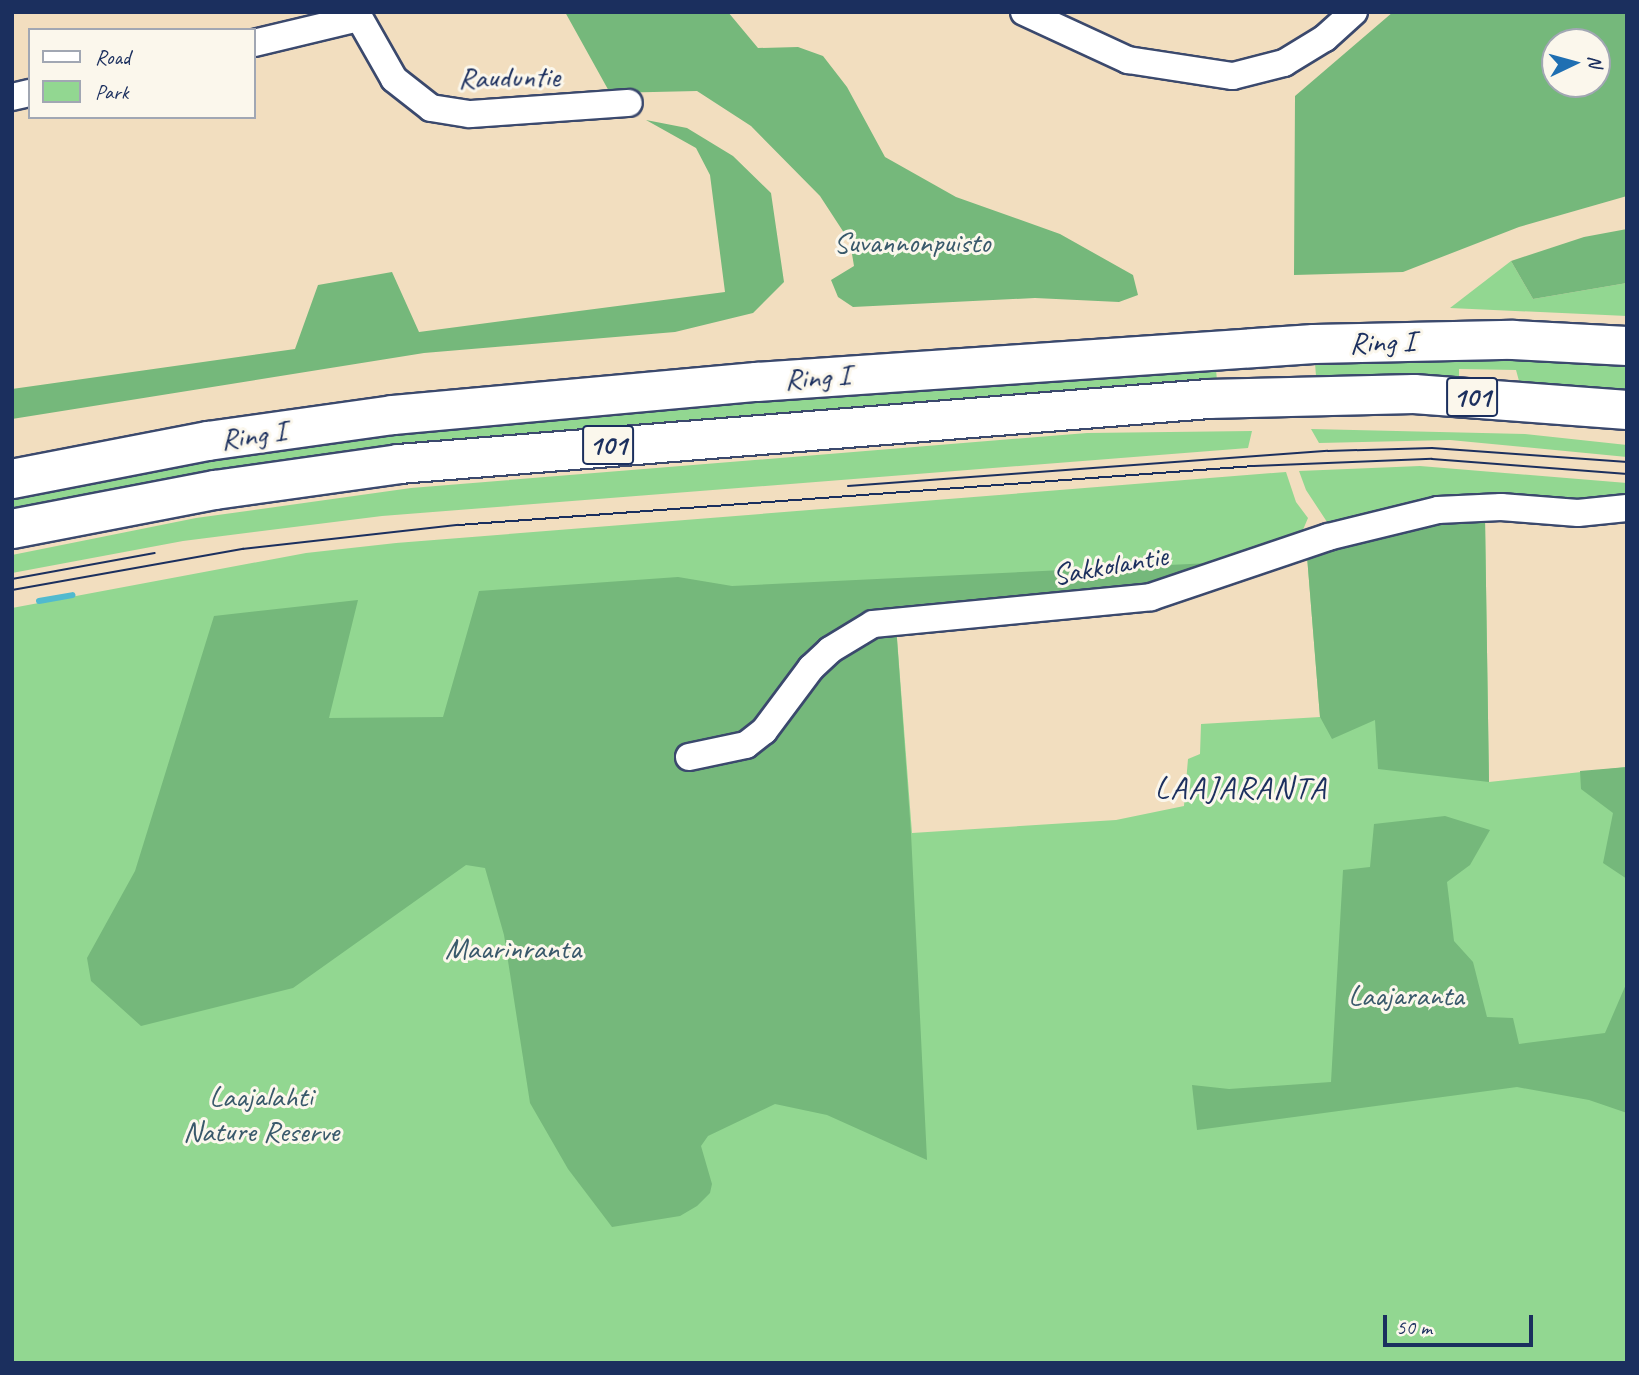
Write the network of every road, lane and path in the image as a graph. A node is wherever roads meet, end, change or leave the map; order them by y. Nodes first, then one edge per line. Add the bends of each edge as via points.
1 (1024, 12) edge
2 (1354, 12) edge
3 (358, 15) edge
4 (256, 42) edge
5 (629, 103) dead end
6 (1627, 346) edge
7 (1627, 410) edge
8 (12, 479) edge
9 (1627, 508) edge
10 (12, 529) edge
11 (689, 757) dead end

1 - 2 street via 1128,60 1233,76 1284,63 1325,38
3 - 4 street
3 - 5 street, Rauduntie via 394,79 431,108 470,114
6 - 8 highway, Ring I / 101 via 1513,340 1314,345 757,382 381,417 208,441
7 - 10 highway, Ring I / 101 via 1504,398 1255,397 411,463 215,490
9 - 11 street, Sakkolantie via 1578,513 1501,507 1438,510 1328,537 1151,597 873,624 830,650 811,668 764,731 746,745

